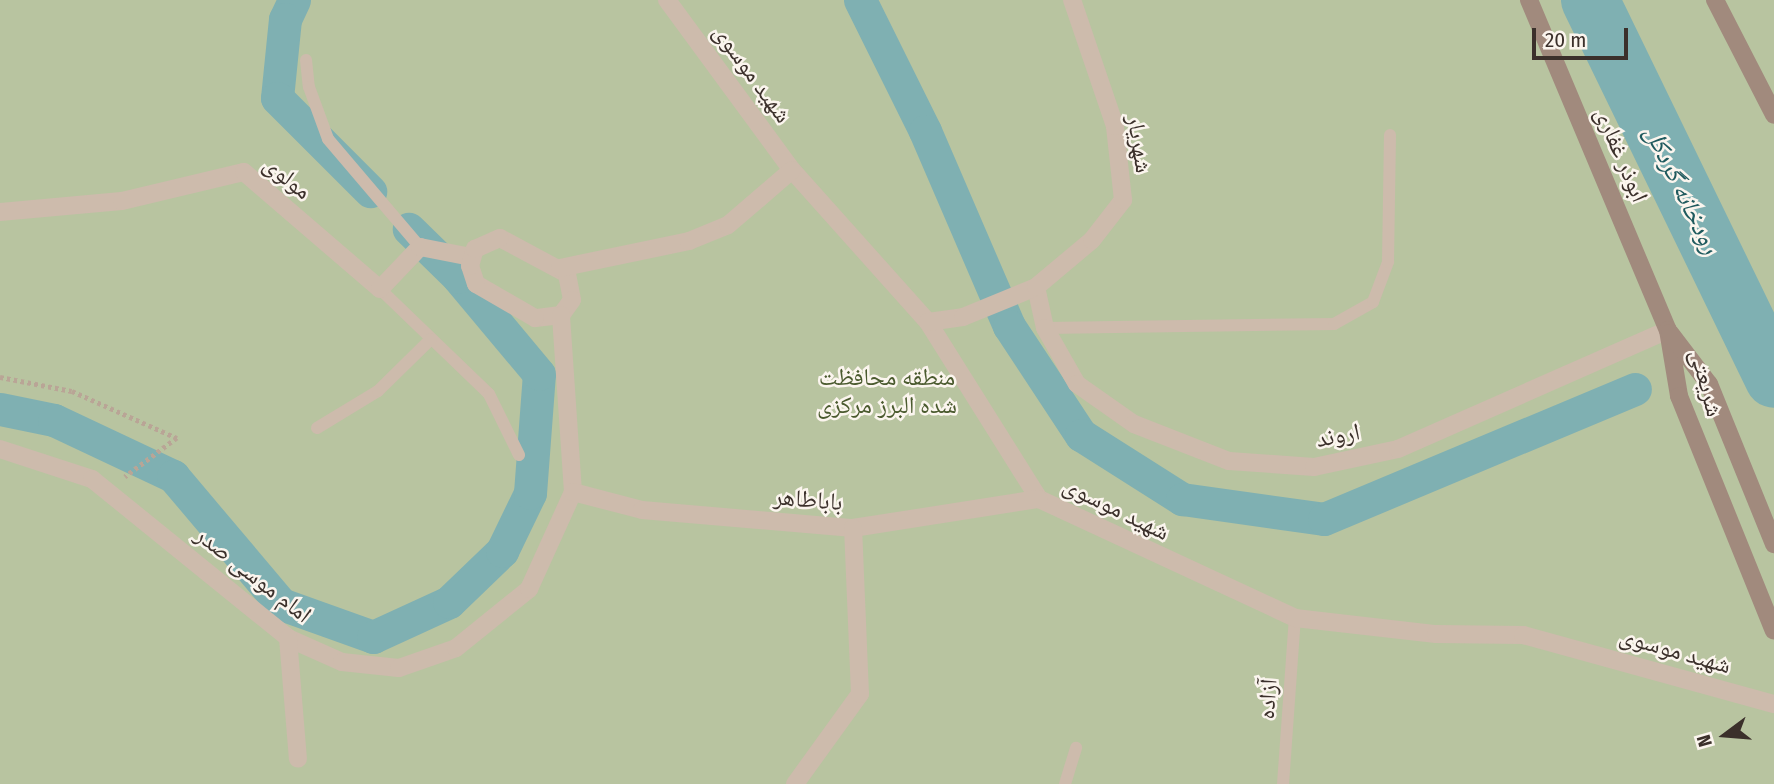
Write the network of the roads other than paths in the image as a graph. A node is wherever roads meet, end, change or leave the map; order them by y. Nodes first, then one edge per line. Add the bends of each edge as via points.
1 (667, 0) edge
2 (1072, 0) edge
3 (1529, 0) edge
4 (1715, 0) edge
5 (306, 60) dead end
6 (1774, 115) edge
7 (1390, 135) dead end
8 (792, 170) junction
9 (0, 212) edge
10 (420, 247) junction
11 (471, 257) junction
12 (560, 268) junction
13 (1036, 287) junction
14 (380, 289) junction
15 (561, 315) junction
16 (928, 322) junction
17 (1045, 328) junction
18 (1668, 330) junction
19 (431, 339) junction
20 (317, 428) dead end
21 (0, 449) edge
22 (519, 455) dead end
23 (573, 492) junction
24 (1039, 499) junction
25 (853, 528) junction
26 (1774, 544) edge
27 (1295, 618) junction
28 (1774, 631) edge
29 (288, 638) junction
30 (1774, 705) edge
31 (1076, 748) dead end
32 (298, 759) dead end
33 (795, 784) edge
34 (1065, 784) edge
35 (1283, 784) edge

1 - 8 street, شهید موسوی
2 - 13 street, شهریار via 1115,126 1123,200 1091,240
3 - 18 street, ابوذر غفاری
4 - 6 street
5 - 10 lane via 309,87 328,139
7 - 17 lane via 1388,262 1373,302 1334,324
8 - 12 street via 728,225 689,241
8 - 16 street, شهید موسوی
9 - 14 street, مولوی via 122,201 244,172
10 - 11 street
10 - 14 street
11 - 12 street via 482,242 500,238
11 - 15 street via 471,275 483,290 535,318
12 - 15 street, امام موسی صدر via 573,291
13 - 16 street, شهریار via 963,317
13 - 17 street, اروند
14 - 19 lane
15 - 23 street, امام موسی صدر
16 - 24 street, شهید موسوی
17 - 18 street, اروند via 1077,384 1134,424 1229,461 1314,467 1398,449
18 - 26 street, شریعتی via 1709,384
18 - 28 street, شریعتی via 1679,396
19 - 20 lane via 378,391
19 - 22 lane via 489,394
21 - 29 street, امام موسی صدر via 92,479
23 - 25 street, باباطاهر via 642,510
23 - 29 street, امام موسی صدر via 529,589 456,648 399,668 342,662
24 - 25 street, باباطاهر
24 - 27 street, شهید موسوی
25 - 33 street via 860,694
27 - 30 street, شهید موسوی via 1436,634 1522,635
27 - 35 lane, آزاده
29 - 32 street
31 - 34 lane

